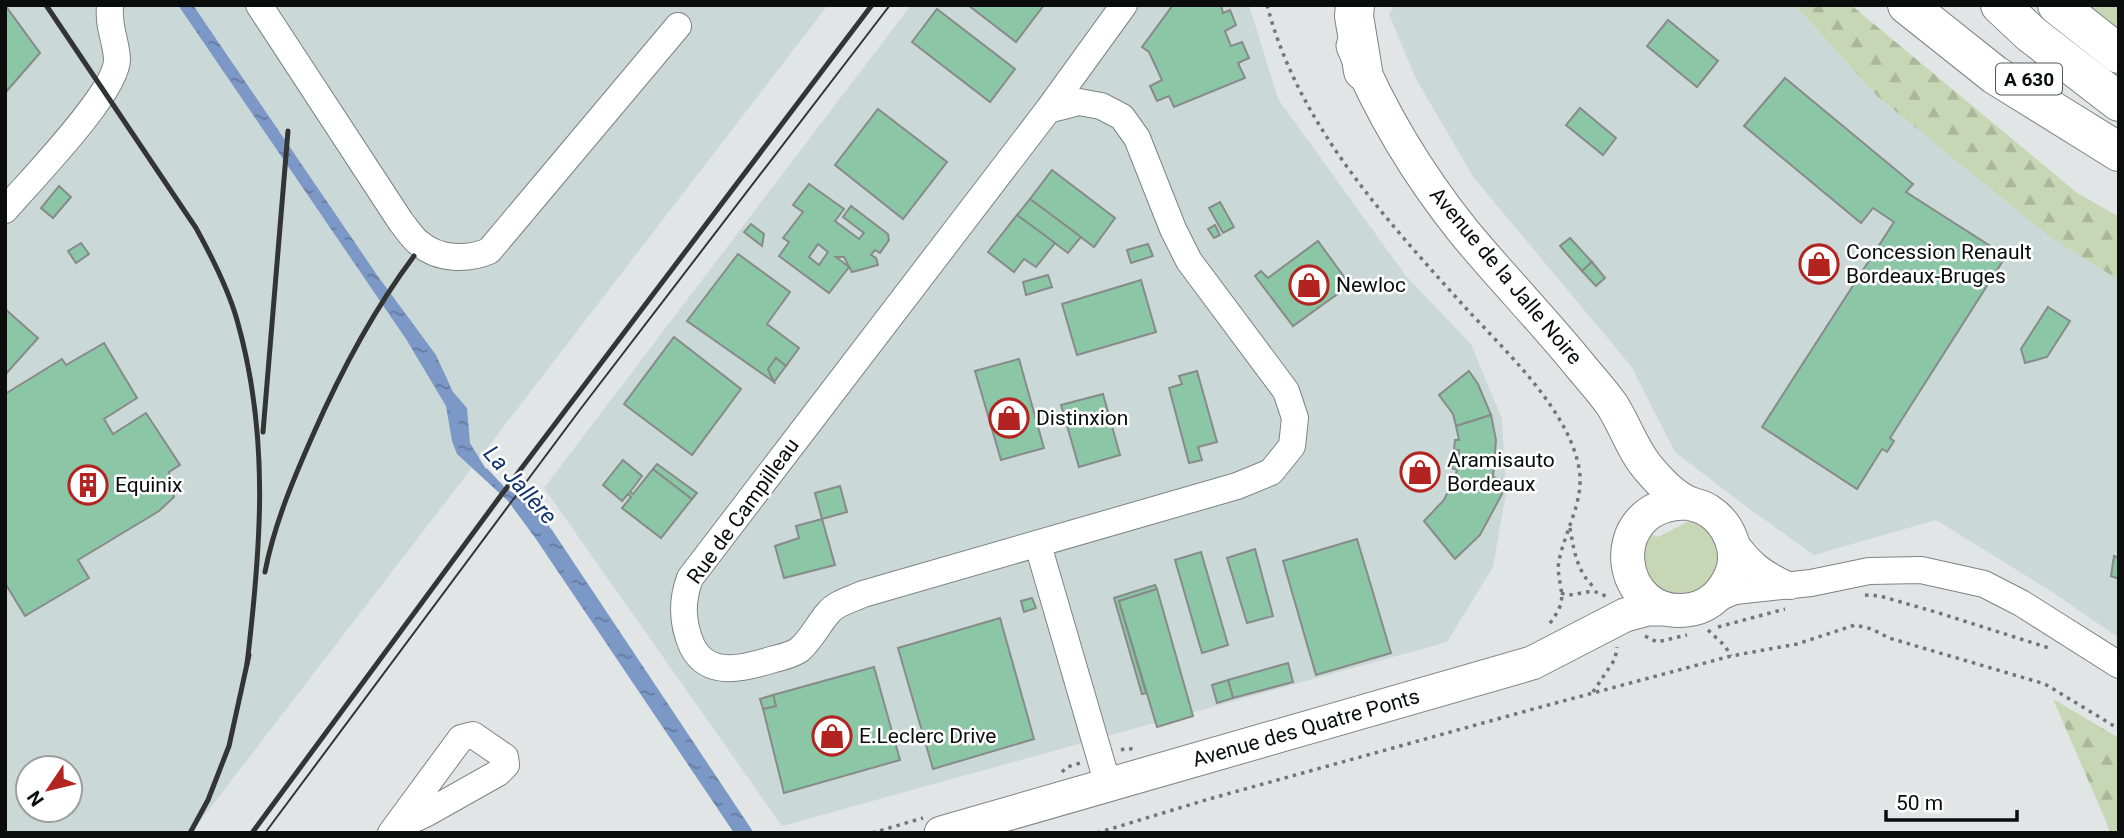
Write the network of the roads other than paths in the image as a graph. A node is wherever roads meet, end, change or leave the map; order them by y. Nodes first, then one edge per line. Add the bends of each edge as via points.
1 (110, 5) edge
2 (259, 5) edge
3 (1124, 5) edge
4 (1338, 5) edge
5 (1355, 5) edge
6 (1907, 5) edge
7 (1944, 5) edge
8 (2000, 5) edge
9 (2057, 5) edge
10 (678, 26) dead end
11 (2119, 54) edge
12 (1363, 71) junction
13 (2119, 102) edge
14 (1048, 110) junction
15 (2119, 150) edge
16 (5, 211) edge
17 (1646, 466) junction
18 (1688, 503) junction
19 (1731, 537) junction
20 (1631, 539) junction
21 (1038, 545) junction
22 (1791, 597) junction
23 (1619, 609) junction
24 (1665, 609) junction
25 (1711, 614) junction
26 (2119, 665) edge
27 (1108, 785) junction
28 (941, 833) edge

1 - 16 street via 108,23 117,60 104,92
2 - 10 street via 401,222 420,244 435,253 459,257 477,257 489,251
3 - 14 street, Rue de Campilleau
4 - 12 main road, Avenue de la Jalle Noire
5 - 12 highway
6 - 15 highway via 1995,75
7 - 15 highway, A 630
8 - 13 highway, A 630
9 - 11 highway
12 - 17 main road, Avenue de la Jalle Noire via 1398,134 1463,231 1611,403
14 - 21 street, Rue de Campilleau via 1079,102 1122,117 1137,138 1189,261 1286,391 1295,418 1292,446 1270,472
14 - 21 street, Rue de Campilleau via 690,578 684,593 687,635 697,656 718,669 747,667 797,652 831,609 863,594
17 - 18 main road
17 - 20 main road via 1645,500
18 - 19 main road via 1714,514
18 - 20 main road via 1673,503 1646,515
19 - 22 street via 1756,568
19 - 25 main road via 1733,570
20 - 23 main road
20 - 24 main road via 1628,570 1636,587
21 - 27 street
22 - 25 street via 1735,591
22 - 26 street via 1869,571 1921,570 1984,584
23 - 24 main road, Avenue des Quatre Ponts
23 - 27 main road, Avenue des Quatre Ponts via 1580,638 1532,663
24 - 25 main road via 1700,608
27 - 28 main road, Avenue des Quatre Ponts

